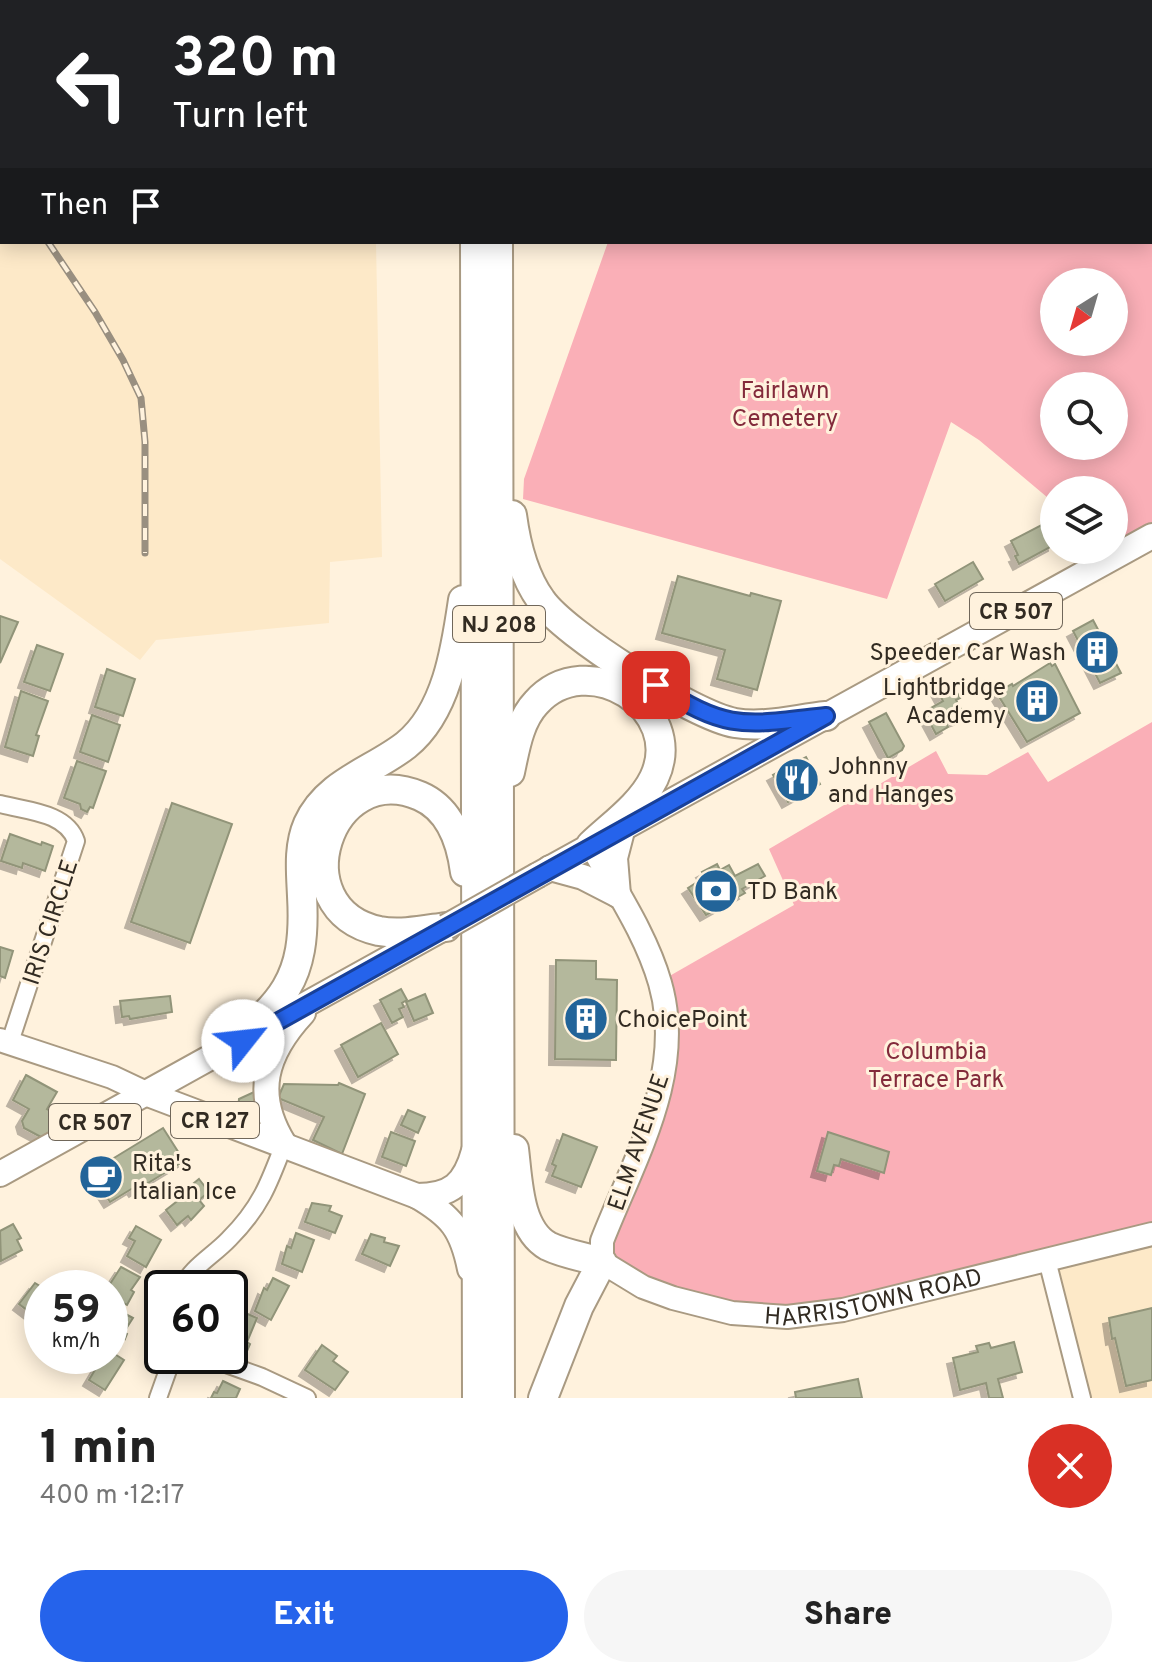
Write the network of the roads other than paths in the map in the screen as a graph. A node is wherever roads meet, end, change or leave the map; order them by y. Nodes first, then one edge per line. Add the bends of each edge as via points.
1 (475, 244) edge
2 (498, 244) edge
3 (498, 316) junction
4 (475, 436) junction
5 (1152, 536) edge
6 (826, 716) junction
7 (0, 804) edge
8 (623, 827) junction
9 (591, 845) junction
10 (544, 871) junction
11 (618, 895) junction
12 (446, 927) junction
13 (500, 932) junction
14 (476, 976) junction
15 (314, 1002) junction
16 (5, 1041) edge
17 (220, 1054) junction
18 (500, 1079) junction
19 (148, 1094) junction
20 (476, 1136) junction
21 (284, 1144) junction
22 (0, 1174) edge
23 (417, 1196) junction
24 (1152, 1234) edge
25 (1047, 1260) junction
26 (602, 1262) junction
27 (194, 1270) edge
28 (476, 1302) junction
29 (248, 1372) edge
30 (167, 1374) edge
31 (158, 1398) edge
32 (307, 1398) edge
33 (477, 1398) edge
34 (500, 1398) edge
35 (543, 1398) edge
36 (1082, 1398) edge

1 - 4 highway, NJ 208
2 - 3 highway, NJ 208
3 - 6 highway via 512,519 522,565 543,604 589,642 683,703 721,720 762,724
3 - 13 highway, NJ 208
4 - 14 highway, NJ 208
4 - 17 highway via 463,596 439,699 409,743 348,780 318,807 301,845 303,930 292,981 266,1015
5 - 6 main road, CR 507
6 - 8 main road, CR 507
7 - 16 street, IRIS CIRCLE via 53,817 66,824 76,841
8 - 9 main road, CR 507
8 - 11 main road via 615,858
9 - 10 main road, CR 507
9 - 11 street, ELM AVENUE
9 - 13 highway via 645,792 660,748 640,702 619,687 594,680 547,693 520,733 508,794
10 - 11 main road via 583,877
10 - 12 main road, CR 507, bridge
11 - 26 street, ELM AVENUE via 659,982 668,1036 662,1085 602,1241
12 - 14 highway via 381,931 341,909 325,880 324,849 329,833 359,799 392,790 411,792 441,810 464,861
12 - 15 main road, CR 507
13 - 18 highway, NJ 208
14 - 20 highway, NJ 208
15 - 17 main road, CR 507
15 - 21 main road via 283,1038 269,1066 269,1116
16 - 19 street, CR 127
17 - 19 main road, CR 507
18 - 26 highway via 530,1227 546,1245
18 - 34 highway, NJ 208
19 - 21 main road, CR 127
19 - 22 main road, CR 507
20 - 23 main road via 469,1167 454,1188
20 - 28 highway, NJ 208
21 - 23 main road, CR 127
21 - 27 street via 256,1210
23 - 28 main road via 457,1228
24 - 25 street, HARRISTOWN ROAD
25 - 26 street, HARRISTOWN ROAD via 843,1310 787,1317 732,1313 673,1298
25 - 36 street
26 - 35 highway
28 - 33 highway, NJ 208
29 - 32 street
30 - 31 street

